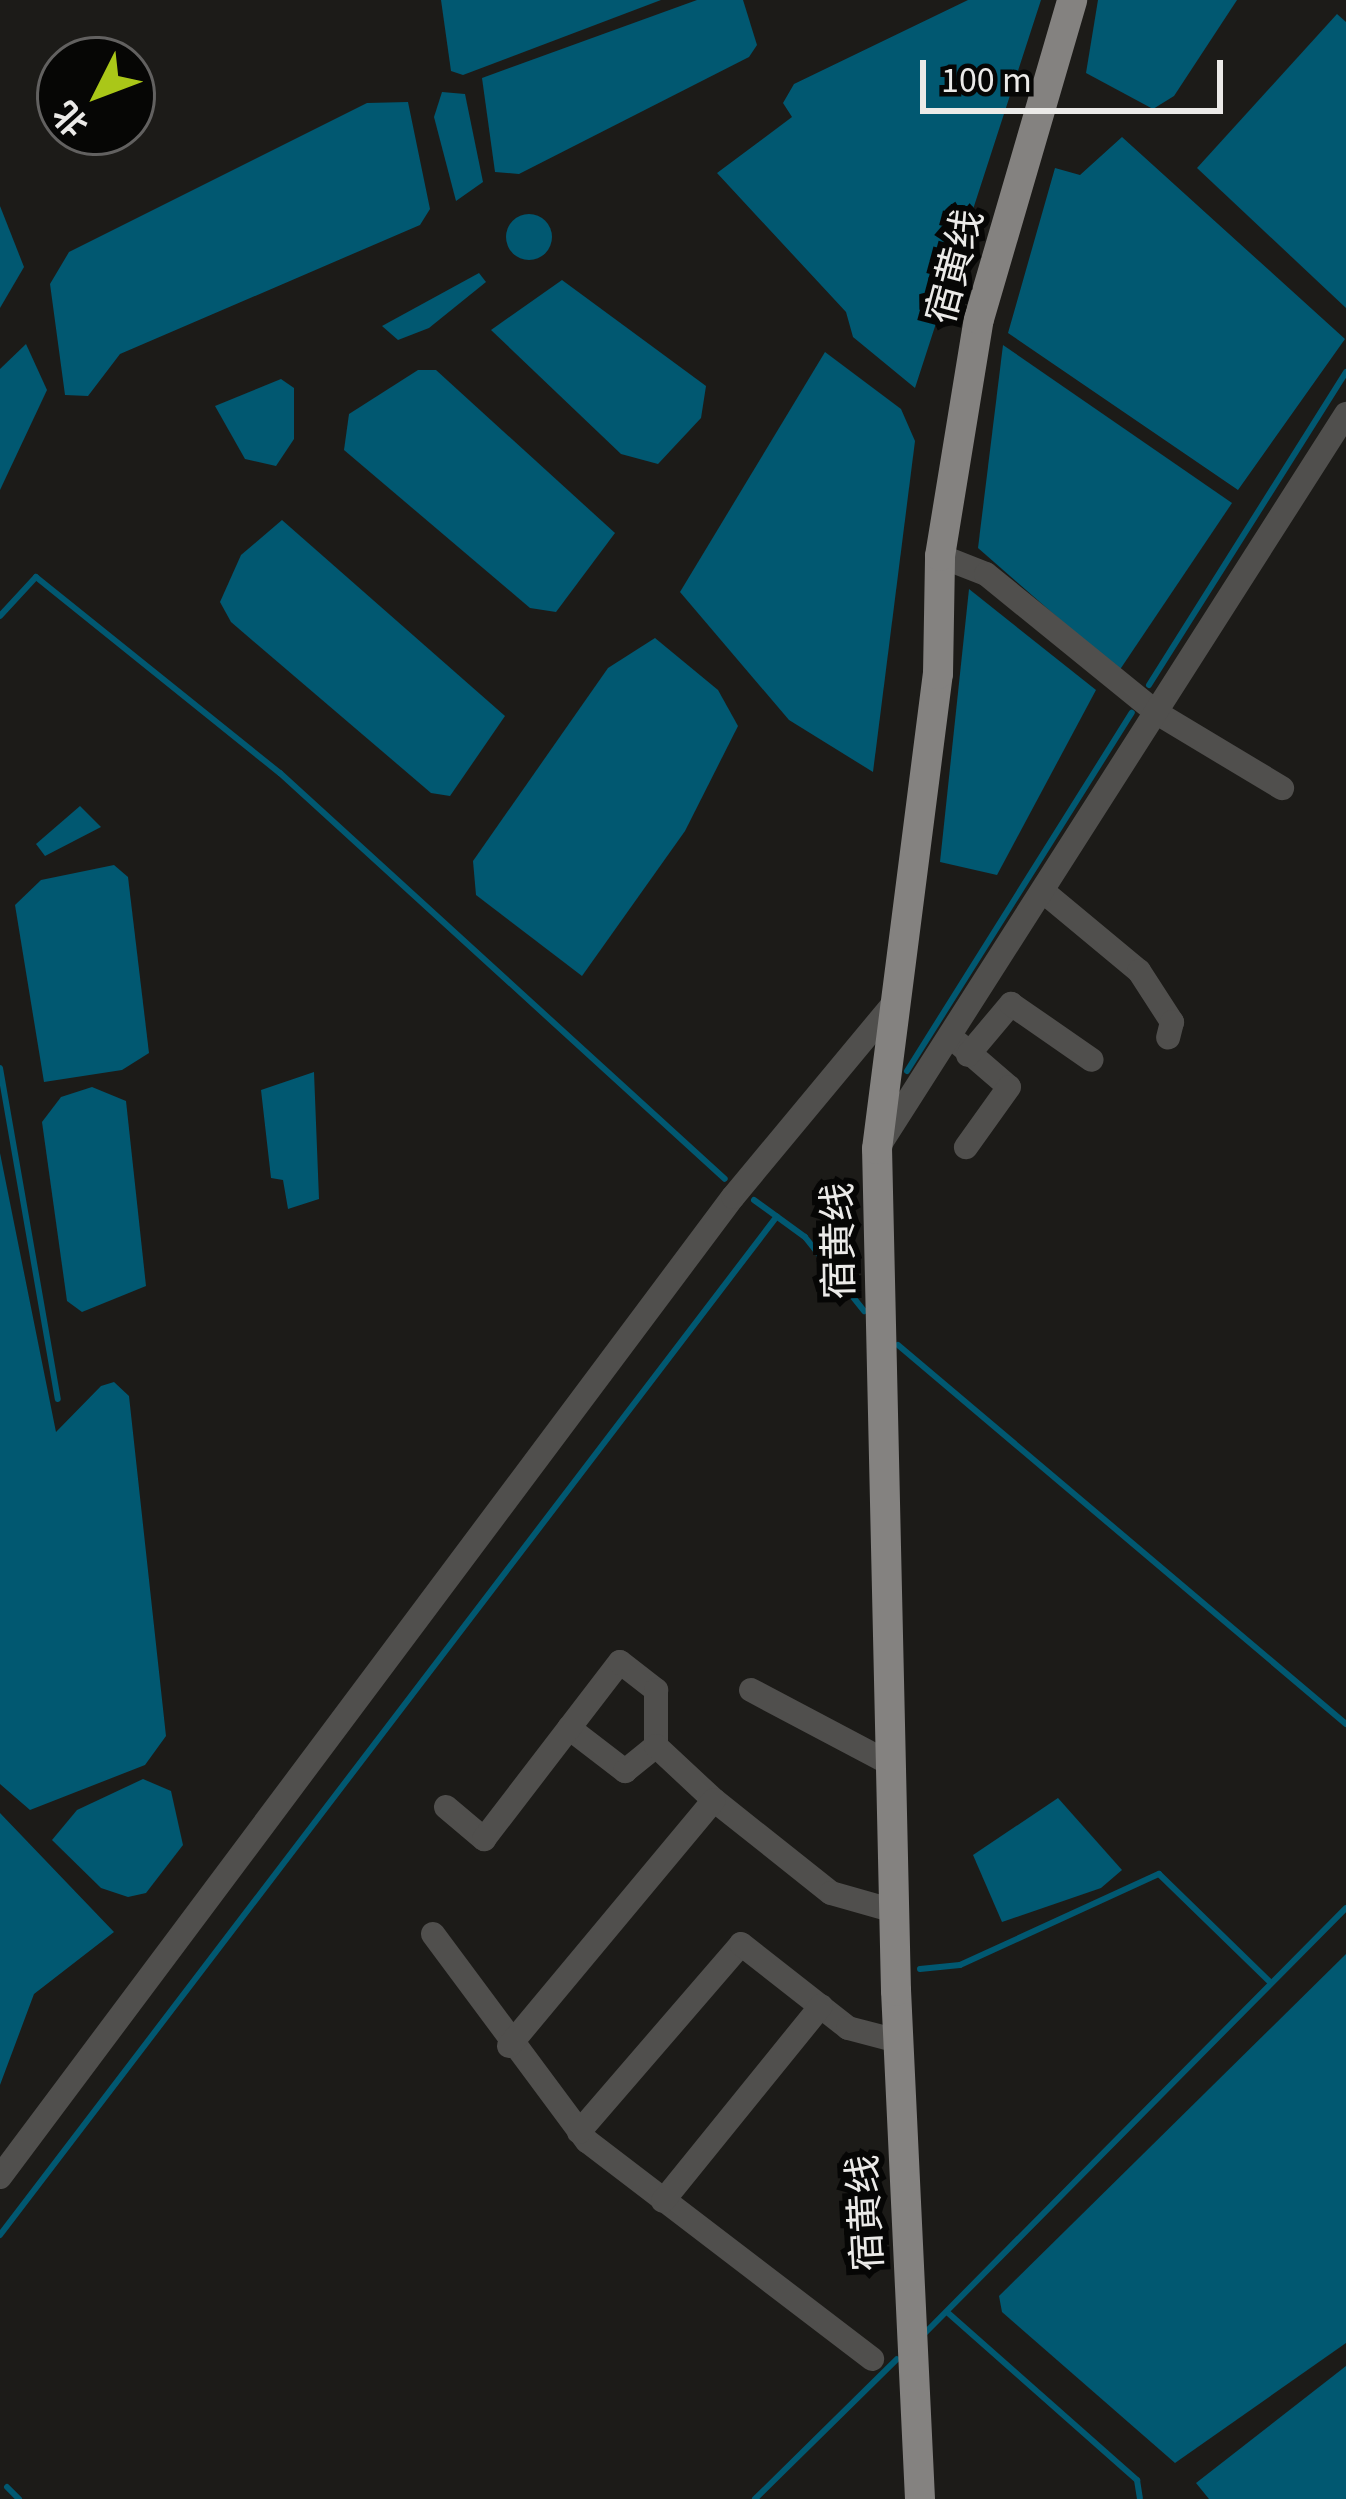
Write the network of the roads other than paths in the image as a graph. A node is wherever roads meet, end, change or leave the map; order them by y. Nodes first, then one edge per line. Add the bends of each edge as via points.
1 (1072, 0) edge
2 (1344, 425) edge
3 (940, 556) junction
4 (1157, 712) junction
5 (1282, 788) dead end
6 (1045, 893) junction
7 (896, 1001) junction
8 (1168, 1038) dead end
9 (961, 1047) junction
10 (1092, 1060) dead end
11 (966, 1148) dead end
12 (877, 1149) junction
13 (751, 1690) dead end
14 (569, 1728) junction
15 (656, 1746) junction
16 (890, 1764) junction
17 (714, 1801) junction
18 (446, 1807) dead end
19 (894, 1911) junction
20 (433, 1934) dead end
21 (821, 2006) junction
22 (898, 2041) junction
23 (509, 2046) junction
24 (579, 2132) junction
25 (0, 2177) edge
26 (663, 2200) junction
27 (872, 2359) dead end
28 (920, 2499) edge

1 - 3 main road, 宿黄线 via 980,319
2 - 4 street
3 - 4 street via 986,574
3 - 7 main road, 宿黄线 via 938,674
4 - 5 street
4 - 6 street
6 - 8 street via 1139,971 1172,1022
6 - 9 street
7 - 12 main road, 宿黄线
7 - 25 street via 733,1198
9 - 10 street via 1011,1004
9 - 11 street via 1009,1087
9 - 12 street
12 - 16 main road, 宿黄线
13 - 16 street
14 - 15 street via 626,1771
14 - 15 street via 620,1662 656,1690
14 - 18 street via 484,1840
15 - 17 street
16 - 19 main road, 宿黄线
17 - 19 street via 831,1893
17 - 23 street
19 - 22 main road, 宿黄线
20 - 23 street
21 - 22 street via 848,2028
21 - 24 street via 741,1943
21 - 26 street
22 - 28 main road, 宿黄线
23 - 24 street
24 - 26 street
26 - 27 street

